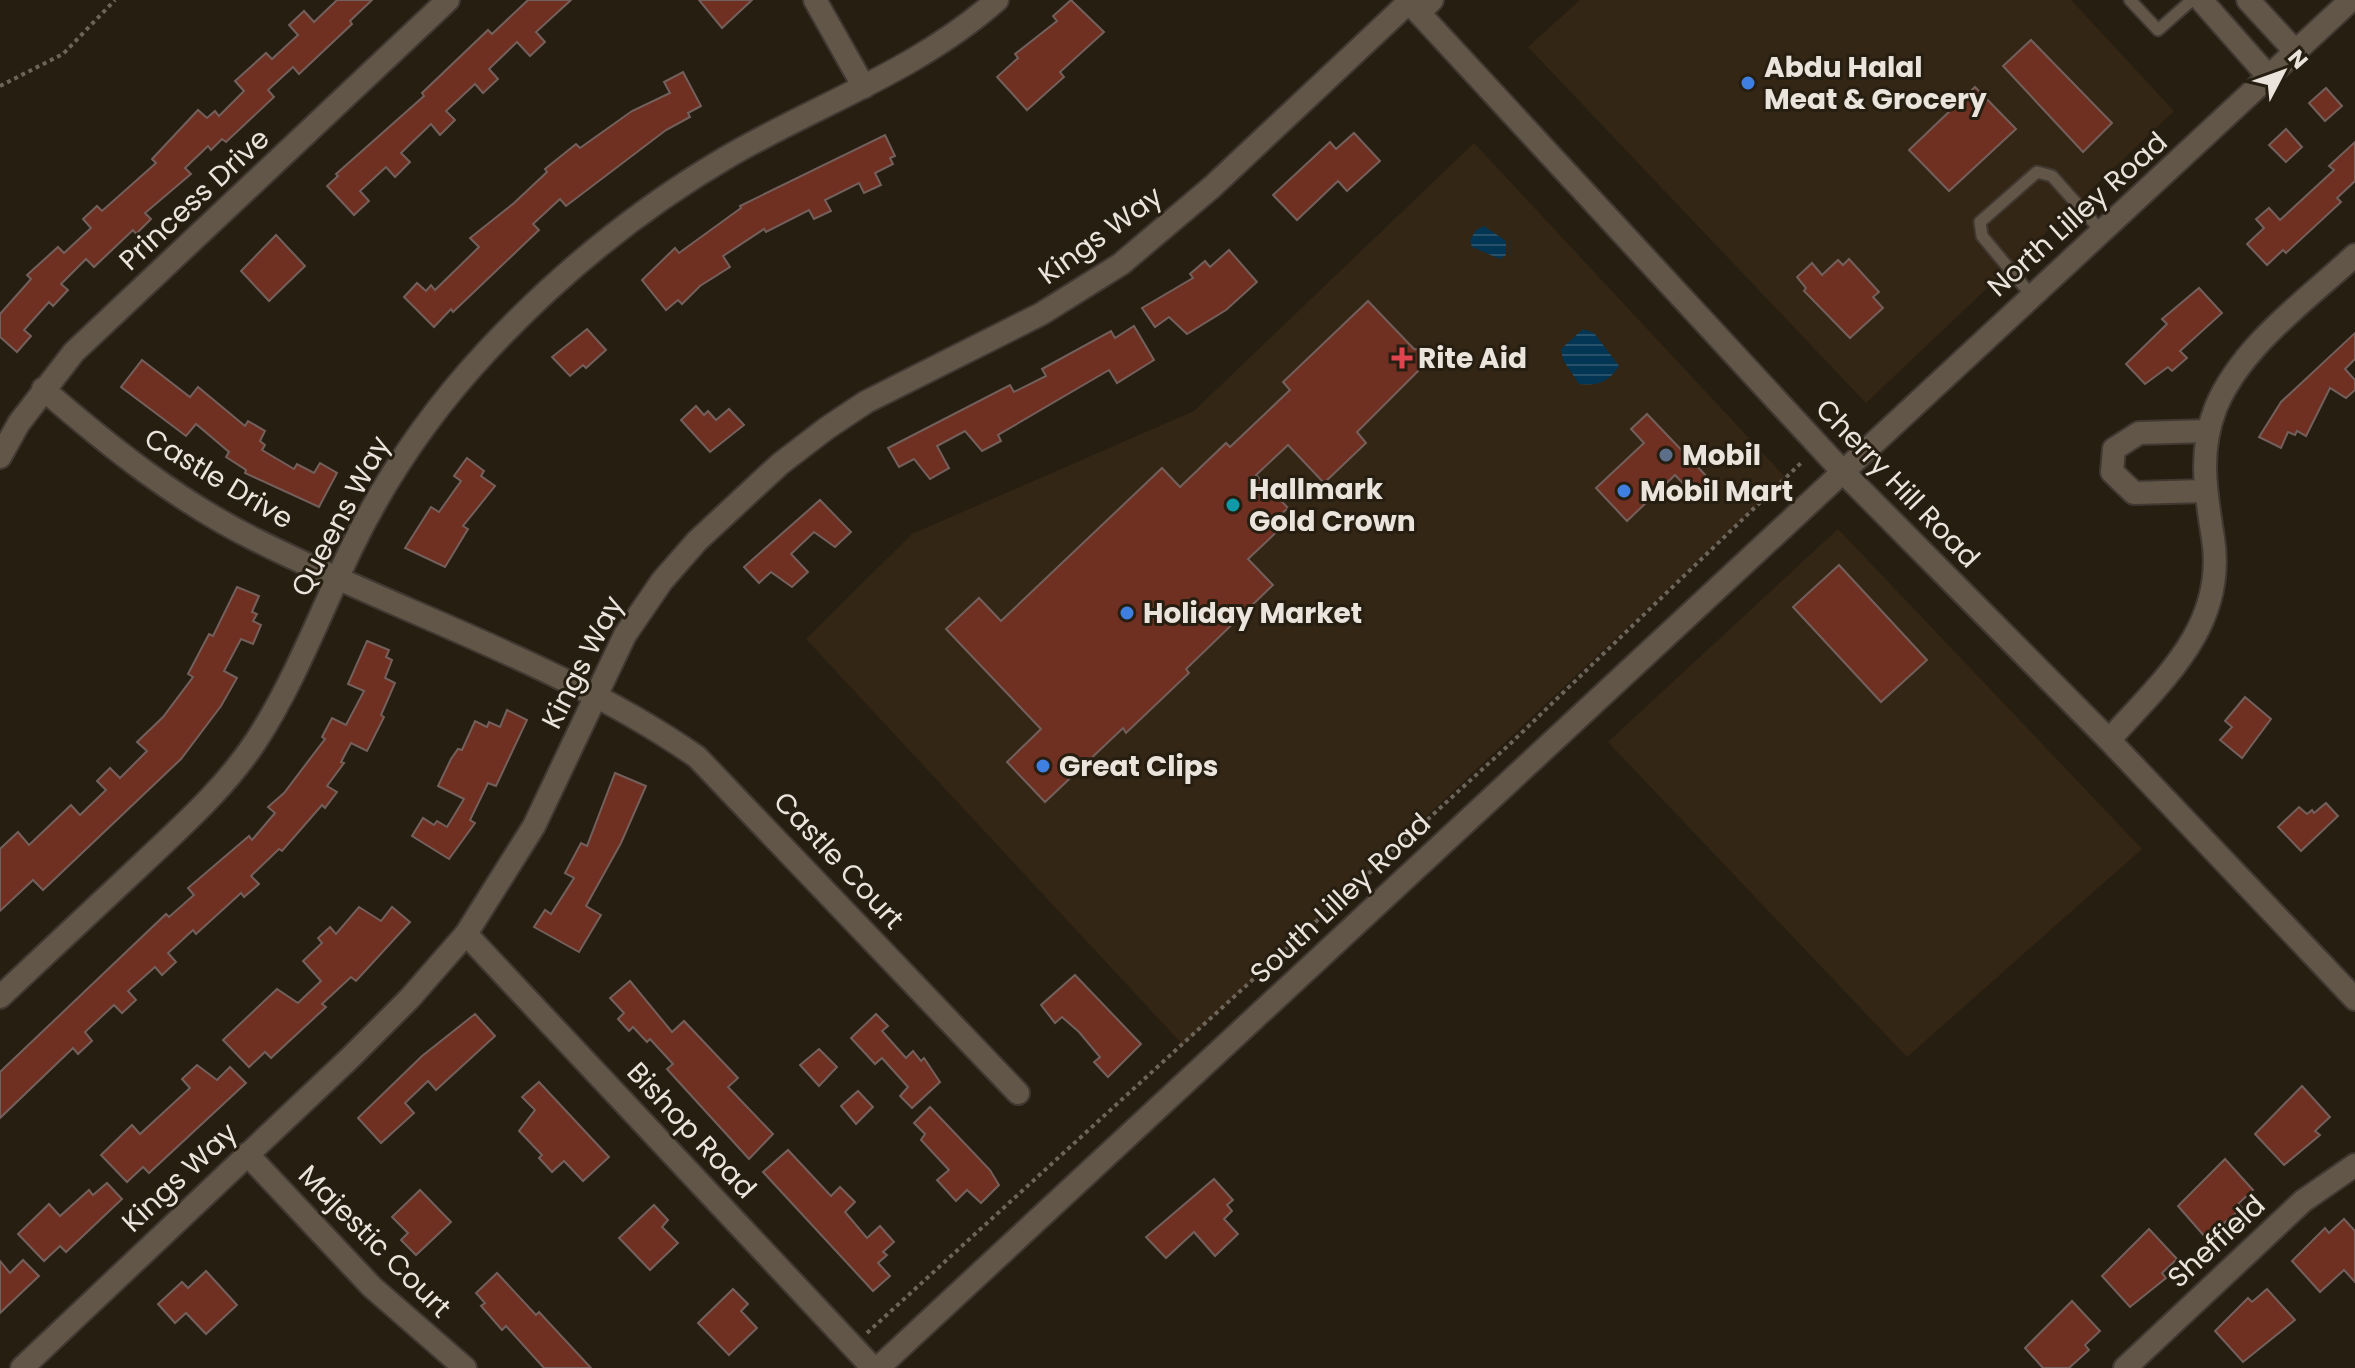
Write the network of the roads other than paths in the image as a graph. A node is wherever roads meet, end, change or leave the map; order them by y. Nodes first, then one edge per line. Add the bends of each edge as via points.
1 (448, 0) edge
2 (815, 0) edge
3 (997, 0) edge
4 (2130, 0) edge
5 (2192, 0) edge
6 (2201, 0) edge
7 (2248, 0) edge
8 (2351, 0) edge
9 (1416, 4) edge
10 (2296, 52) junction
11 (2269, 77) junction
12 (864, 87) junction
13 (2102, 232) junction
14 (2355, 255) edge
15 (2032, 296) junction
16 (43, 389) junction
17 (2208, 431) junction
18 (0, 457) edge
19 (1843, 472) junction
20 (2205, 491) junction
21 (337, 579) junction
22 (595, 696) junction
23 (2109, 740) junction
24 (466, 934) junction
25 (0, 997) edge
26 (2355, 999) edge
27 (1018, 1093) dead end
28 (247, 1154) junction
29 (2355, 1165) edge
30 (22, 1368) edge
31 (465, 1368) edge
32 (876, 1368) edge
33 (2125, 1368) edge

1 - 16 street, Princess Drive via 74,352
2 - 12 street
3 - 12 street, Queens Way via 930,51
4 - 5 lane via 2158,30
6 - 11 street
7 - 10 street
8 - 10 street, North Lilley Road
9 - 19 street, Cherry Hill Road
9 - 22 street, Kings Way via 1121,264 1041,314 866,402 780,464 662,581 625,635
10 - 11 street, North Lilley Road
11 - 13 street, North Lilley Road
12 - 21 street, Queens Way via 678,187 518,320 461,380 410,446
13 - 15 street, North Lilley Road
13 - 15 lane via 2052,176 2037,172 1980,222 1982,236
14 - 17 street via 2237,369
15 - 19 street, North Lilley Road
16 - 18 street, Princess Drive
16 - 21 street, Castle Drive via 181,497
17 - 20 street
17 - 20 street via 2139,433 2114,449 2112,472 2134,493
19 - 23 street, Cherry Hill Road
19 - 32 street, South Lilley Road
20 - 23 street via 2215,564 2203,624 2177,665
21 - 22 street, Castle Drive
21 - 25 street, Queens Way via 275,710 232,773
22 - 24 street, Kings Way via 534,826
22 - 27 street, Castle Court via 660,731 713,771
23 - 26 street, Cherry Hill Road
24 - 28 street, Kings Way via 410,998
24 - 32 street, Bishop Road
28 - 30 street, Kings Way
28 - 31 street, Majestic Court via 372,1287
29 - 33 street, Sheffield via 2303,1201

